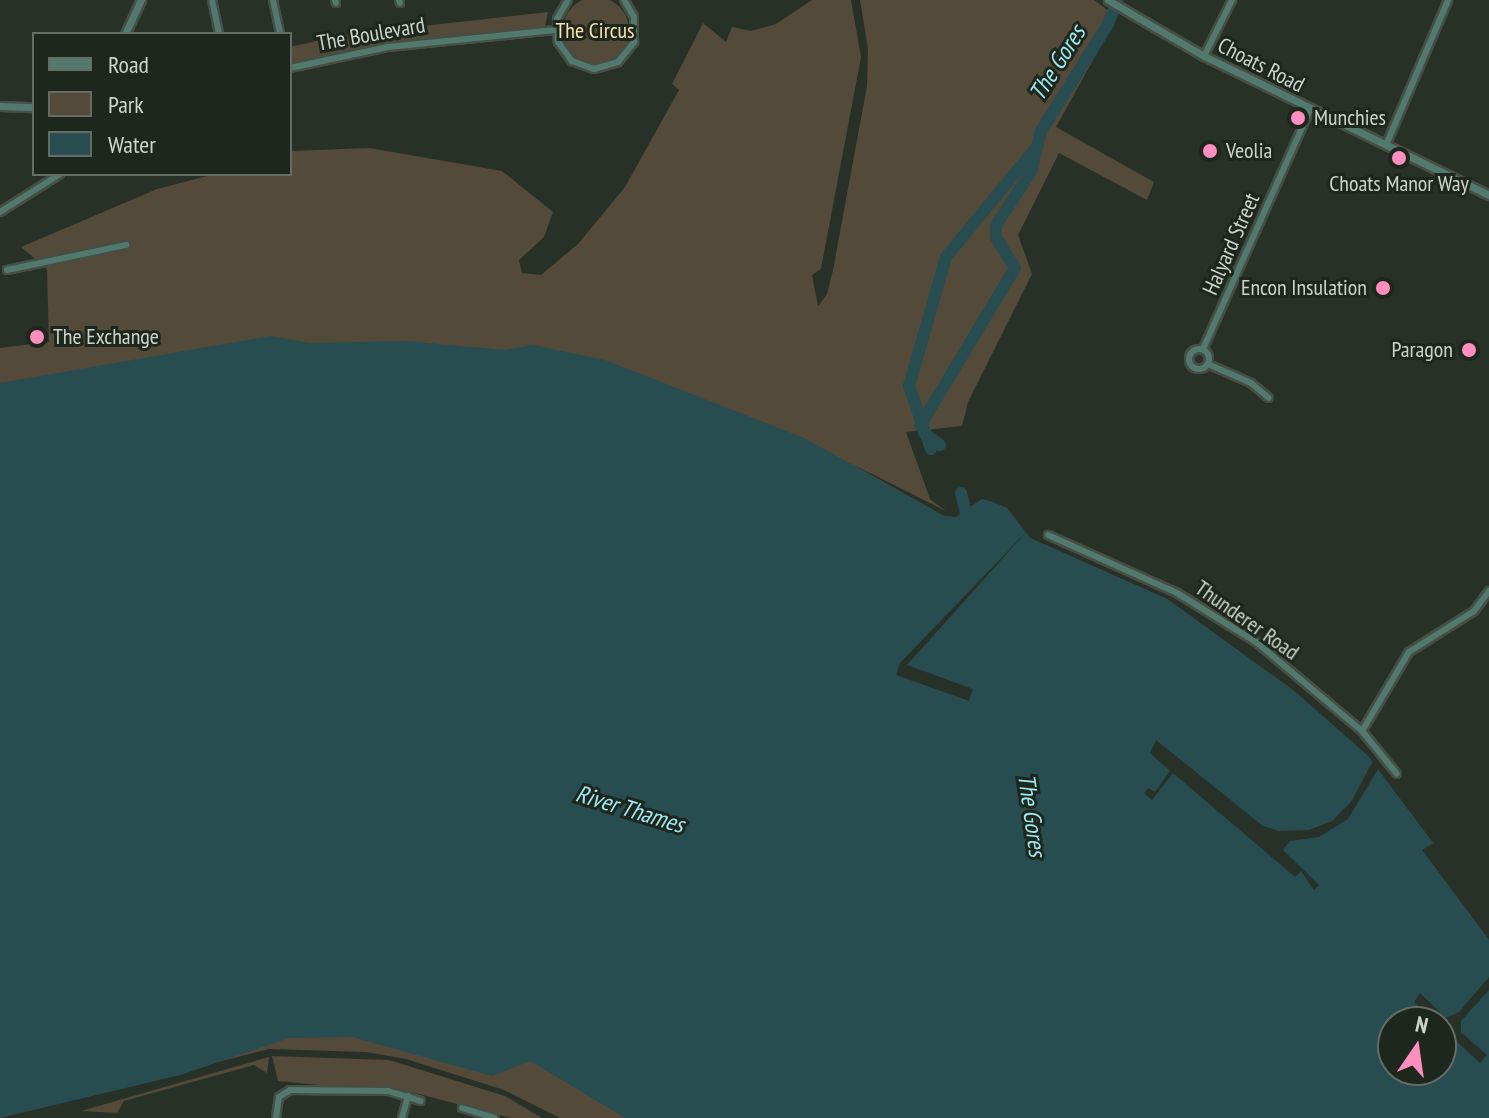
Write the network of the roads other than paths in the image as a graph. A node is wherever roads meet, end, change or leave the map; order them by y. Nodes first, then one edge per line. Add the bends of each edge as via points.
1 (141, 0) edge
2 (212, 0) edge
3 (273, 0) edge
4 (568, 0) edge
5 (624, 0) edge
6 (1108, 0) edge
7 (1232, 0) edge
8 (1448, 0) edge
9 (555, 30) junction
10 (126, 32) edge
11 (219, 32) edge
12 (280, 32) edge
13 (1204, 56) junction
14 (292, 68) edge
15 (0, 106) edge
16 (32, 107) edge
17 (1310, 110) junction
18 (1386, 145) junction
19 (57, 176) edge
20 (1489, 195) edge
21 (0, 212) edge
22 (126, 245) dead end
23 (7, 270) dead end
24 (1203, 349) junction
25 (1208, 364) junction
26 (1269, 398) dead end
27 (1048, 535) dead end
28 (1489, 591) edge
29 (1362, 731) junction
30 (1397, 774) dead end
31 (408, 1096) junction
32 (420, 1101) dead end
33 (462, 1108) dead end
34 (475, 1115) edge
35 (276, 1118) edge
36 (402, 1118) edge
37 (494, 1118) edge

1 - 10 street
2 - 11 street
3 - 12 street
4 - 9 street
5 - 9 street via 636,29 634,42 618,62 582,66 563,52
6 - 13 street, Choats Road
7 - 13 street
8 - 18 street
9 - 14 street, The Boulevard via 388,47
13 - 17 street, Choats Road
15 - 16 street
17 - 18 street, Choats Road
17 - 24 street, Halyard Street
18 - 20 street, Choats Road
19 - 21 street
22 - 23 street
24 - 25 street
24 - 25 street, Halyard Street via 1190,354 1193,370
25 - 26 street via 1251,383
27 - 29 street, Thunderer Road via 1177,593 1243,634
28 - 29 street via 1474,611 1409,652
29 - 30 street, Thunderer Road
31 - 32 street
31 - 35 street via 290,1090 280,1095
31 - 36 street
33 - 34 street
34 - 37 street

